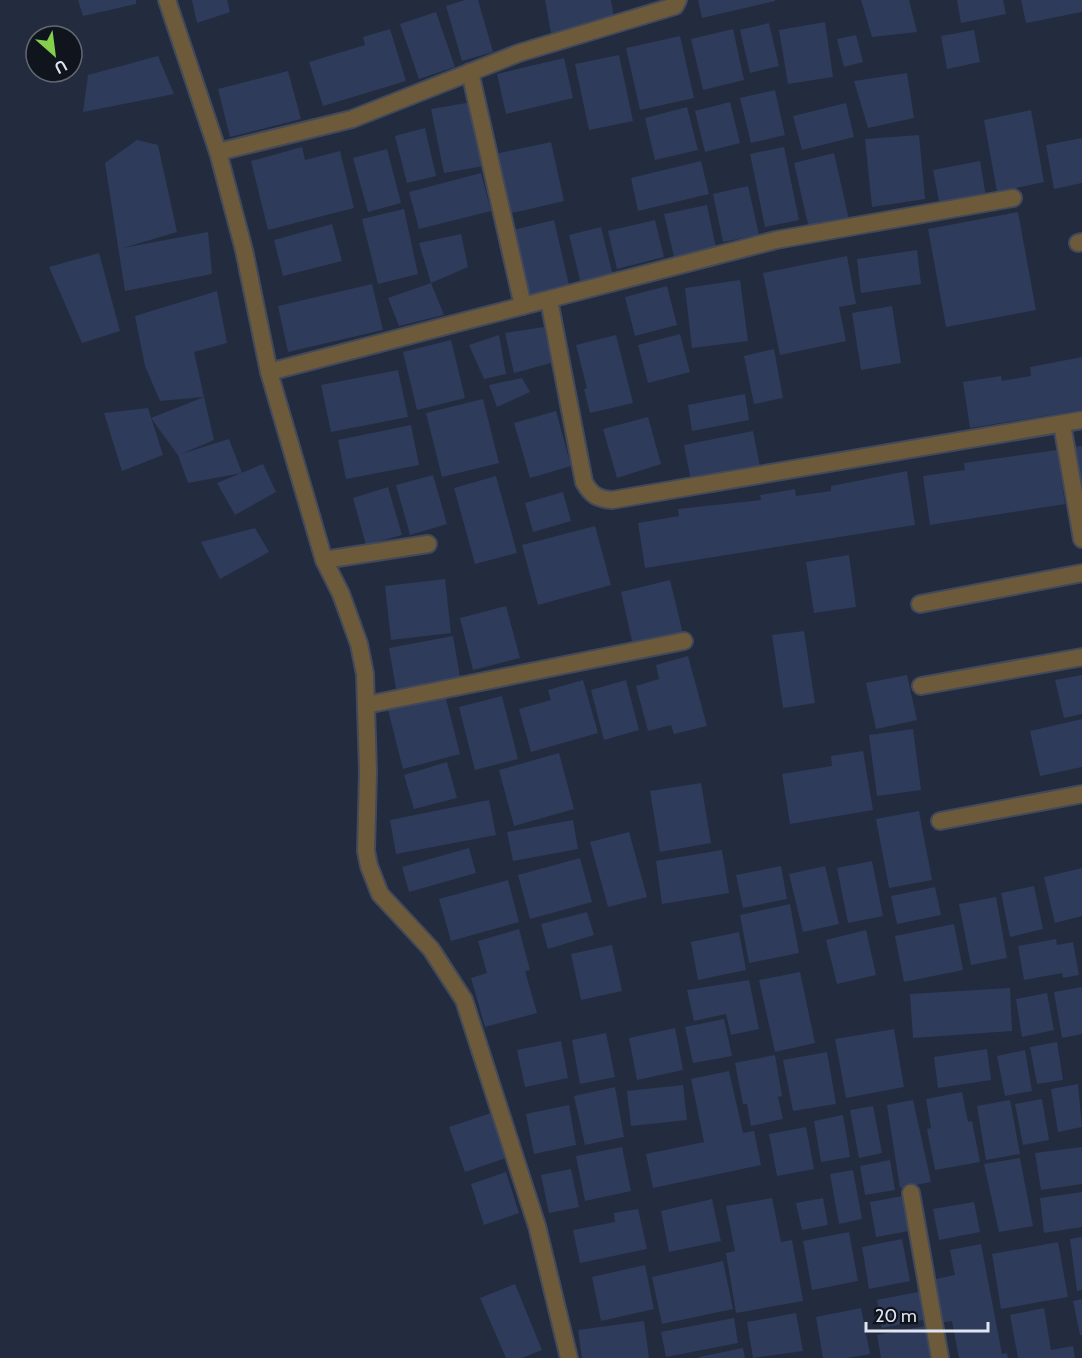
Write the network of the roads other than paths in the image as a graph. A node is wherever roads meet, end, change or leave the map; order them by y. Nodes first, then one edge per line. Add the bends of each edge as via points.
1 (167, 0) edge
2 (678, 0) edge
3 (470, 72) junction
4 (218, 152) junction
5 (1013, 198) dead end
6 (549, 300) junction
7 (523, 306) junction
8 (269, 372) junction
9 (1082, 420) edge
10 (1062, 424) junction
11 (1082, 538) edge
12 (428, 544) dead end
13 (324, 560) junction
14 (1082, 573) edge
15 (920, 604) dead end
16 (684, 641) dead end
17 (1082, 657) edge
18 (921, 686) dead end
19 (366, 705) junction
20 (1082, 794) edge
21 (940, 821) dead end
22 (911, 1193) dead end
23 (569, 1358) edge
24 (940, 1358) edge

1 - 4 street
2 - 3 street via 675,6 519,53
3 - 4 street via 352,119
3 - 7 street
4 - 8 street via 244,250
5 - 6 street via 776,240
6 - 7 street
6 - 10 street via 584,482 590,493 601,499
7 - 8 street
8 - 13 street
9 - 10 street
10 - 11 street
12 - 13 street
13 - 19 street via 359,644
14 - 15 street
16 - 19 street
17 - 18 street
19 - 23 street via 369,866 380,894 431,949 464,1000 537,1226
20 - 21 street
22 - 24 street

